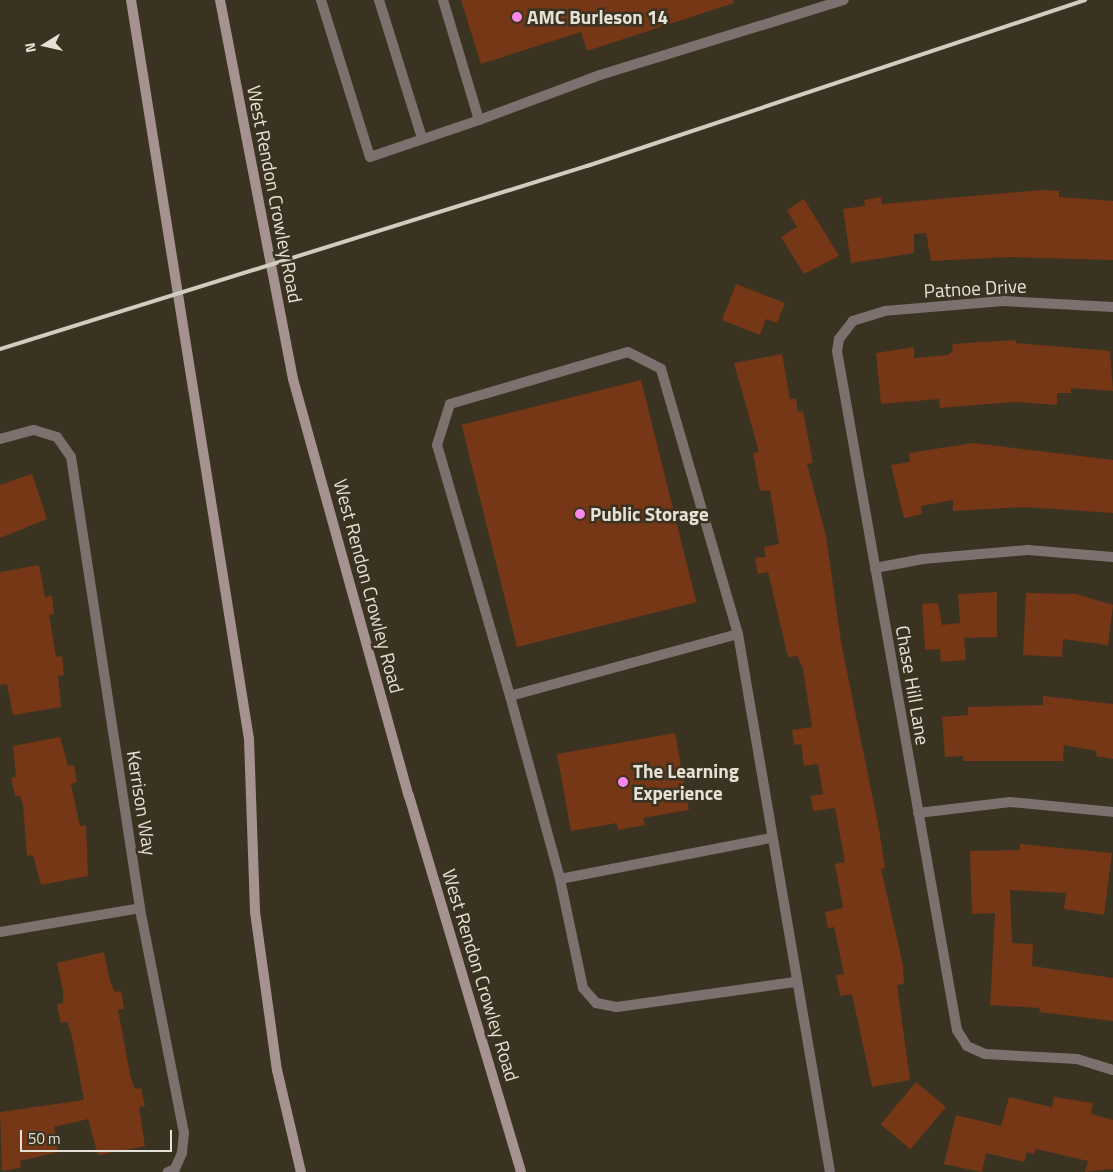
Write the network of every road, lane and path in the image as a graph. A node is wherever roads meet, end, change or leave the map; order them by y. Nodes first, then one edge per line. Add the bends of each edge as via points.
1 (132, 0) edge
2 (220, 0) edge
3 (321, 0) edge
4 (379, 0) edge
5 (443, 0) edge
6 (844, 0) edge
7 (479, 120) junction
8 (422, 138) junction
9 (1113, 306) edge
10 (844, 328) joint
11 (0, 439) edge
12 (1113, 557) edge
13 (875, 568) junction
14 (738, 634) junction
15 (510, 696) junction
16 (1113, 812) edge
17 (918, 813) junction
18 (770, 838) junction
19 (560, 878) junction
20 (140, 908) junction
21 (0, 932) edge
22 (796, 982) junction
23 (1113, 1070) edge
24 (168, 1172) edge
25 (302, 1172) edge
26 (521, 1172) edge
27 (830, 1172) edge

1 - 25 main road via 249,738 255,912 277,1070
2 - 26 main road, West Rendon Crowley Road via 293,379 409,796
3 - 8 street via 370,157
4 - 8 street
5 - 7 street
6 - 7 street via 600,76
7 - 8 street
9 - 10 street, Patnoe Drive via 993,302 865,314
10 - 13 street, Chase Hill Lane via 837,351
11 - 20 street, Kerrison Way via 34,430 57,436 71,457
12 - 13 street via 1028,550 923,559
13 - 17 street, Chase Hill Lane
14 - 15 street
14 - 15 street via 661,369 628,352 450,404 437,444
14 - 18 street
15 - 19 street
16 - 17 street via 1010,802
17 - 23 street, Chase Hill Lane via 957,1030 967,1046 985,1054 1077,1059
18 - 19 street
18 - 22 street
19 - 22 street via 583,988 596,1003 617,1007
20 - 21 street
20 - 24 street, Kerrison Way via 184,1133 182,1153 175,1168
22 - 27 street

